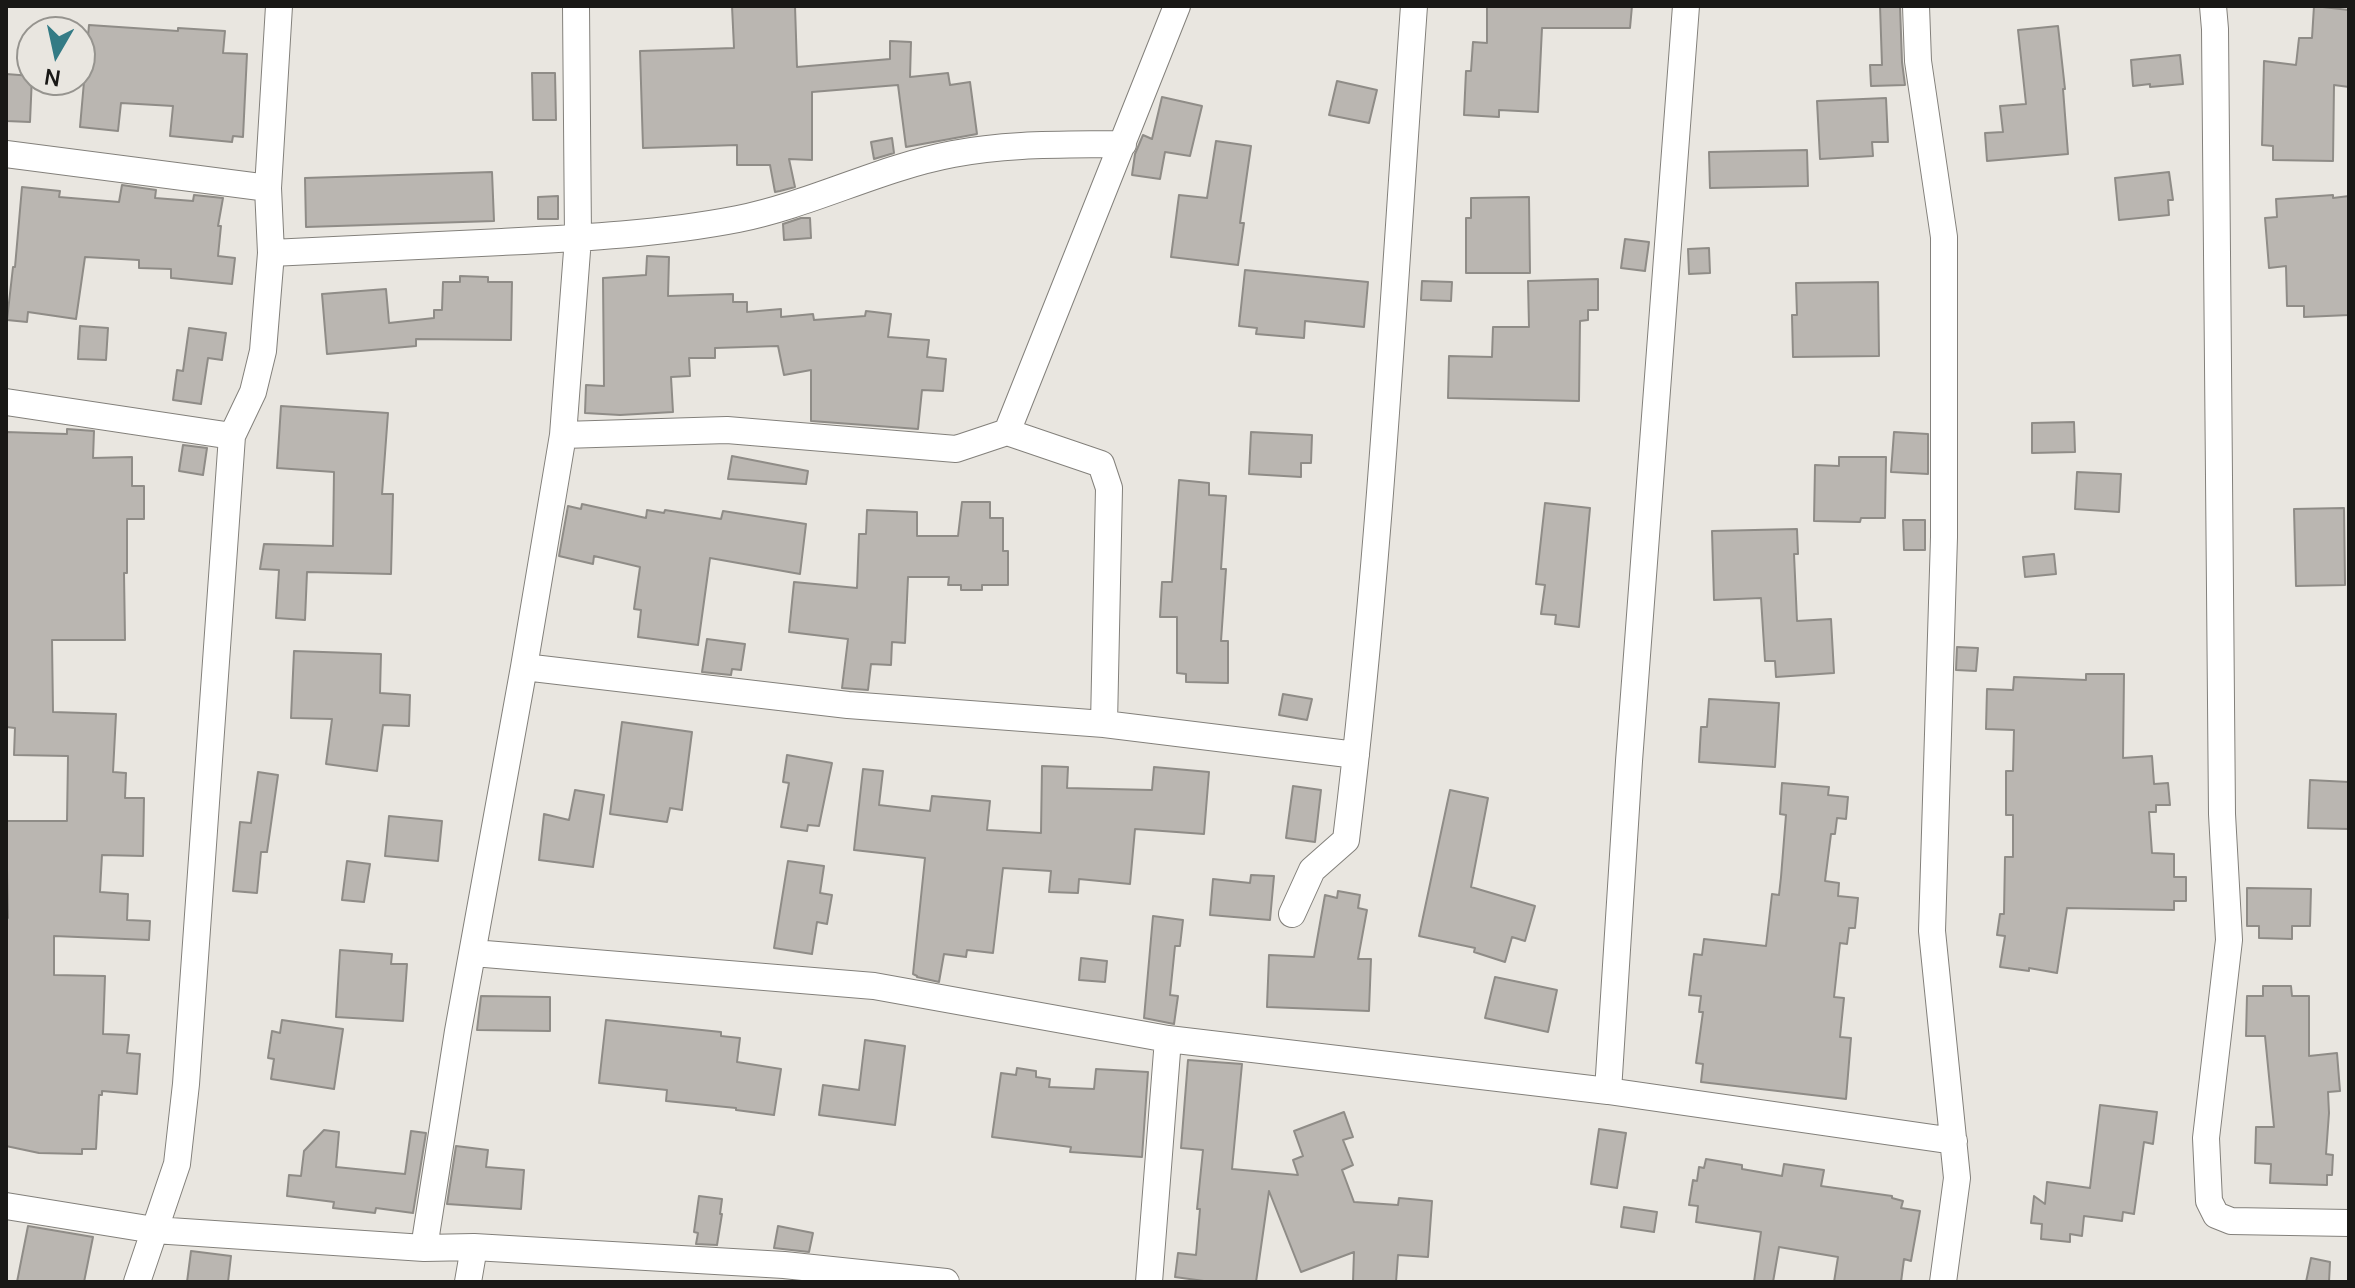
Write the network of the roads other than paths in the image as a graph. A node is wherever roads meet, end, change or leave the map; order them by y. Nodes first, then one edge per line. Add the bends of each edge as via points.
1 (279, 6) edge
2 (576, 6) edge
3 (1177, 6) edge
4 (1414, 6) edge
5 (1686, 6) edge
6 (1916, 6) edge
7 (2213, 6) edge
8 (1123, 144) junction
9 (6, 154) edge
10 (268, 188) junction
11 (578, 238) junction
12 (271, 253) junction
13 (6, 402) edge
14 (1007, 432) junction
15 (563, 435) junction
16 (232, 436) junction
17 (524, 667) junction
18 (1104, 724) junction
19 (1356, 755) junction
20 (1292, 914) dead end
21 (473, 953) junction
22 (1168, 1039) junction
23 (1608, 1091) junction
24 (1954, 1141) junction
25 (6, 1206) edge
26 (2349, 1223) edge
27 (154, 1230) junction
28 (474, 1247) junction
29 (424, 1248) junction
30 (782, 1274) edge
31 (137, 1282) edge
32 (468, 1282) edge
33 (946, 1282) edge
34 (1149, 1282) edge
35 (1943, 1282) edge

1 - 10 street
2 - 11 street
3 - 8 street
4 - 19 street
5 - 23 street
6 - 24 street via 1918,61 1944,237 1944,537 1932,931
7 - 26 street via 2222,814 2229,940 2206,1138 2209,1201 2216,1215 2231,1221
8 - 11 street via 1008,146 951,154 868,176 790,207
8 - 14 street
9 - 10 street
10 - 12 street
11 - 12 street
11 - 15 street
12 - 16 street via 263,351 253,392
13 - 16 street
14 - 15 street via 956,449 727,430
14 - 18 street via 1101,464 1109,488
15 - 17 street
16 - 27 street via 186,1084 177,1164
17 - 18 street via 848,705
17 - 21 street
18 - 19 street
19 - 20 street via 1346,840 1312,870
21 - 22 street via 874,986
21 - 29 street
22 - 23 street
22 - 34 street
23 - 24 street
24 - 35 street via 1957,1178
25 - 27 street
27 - 29 street
27 - 31 street
28 - 29 street
28 - 30 street
28 - 32 street
30 - 33 street

